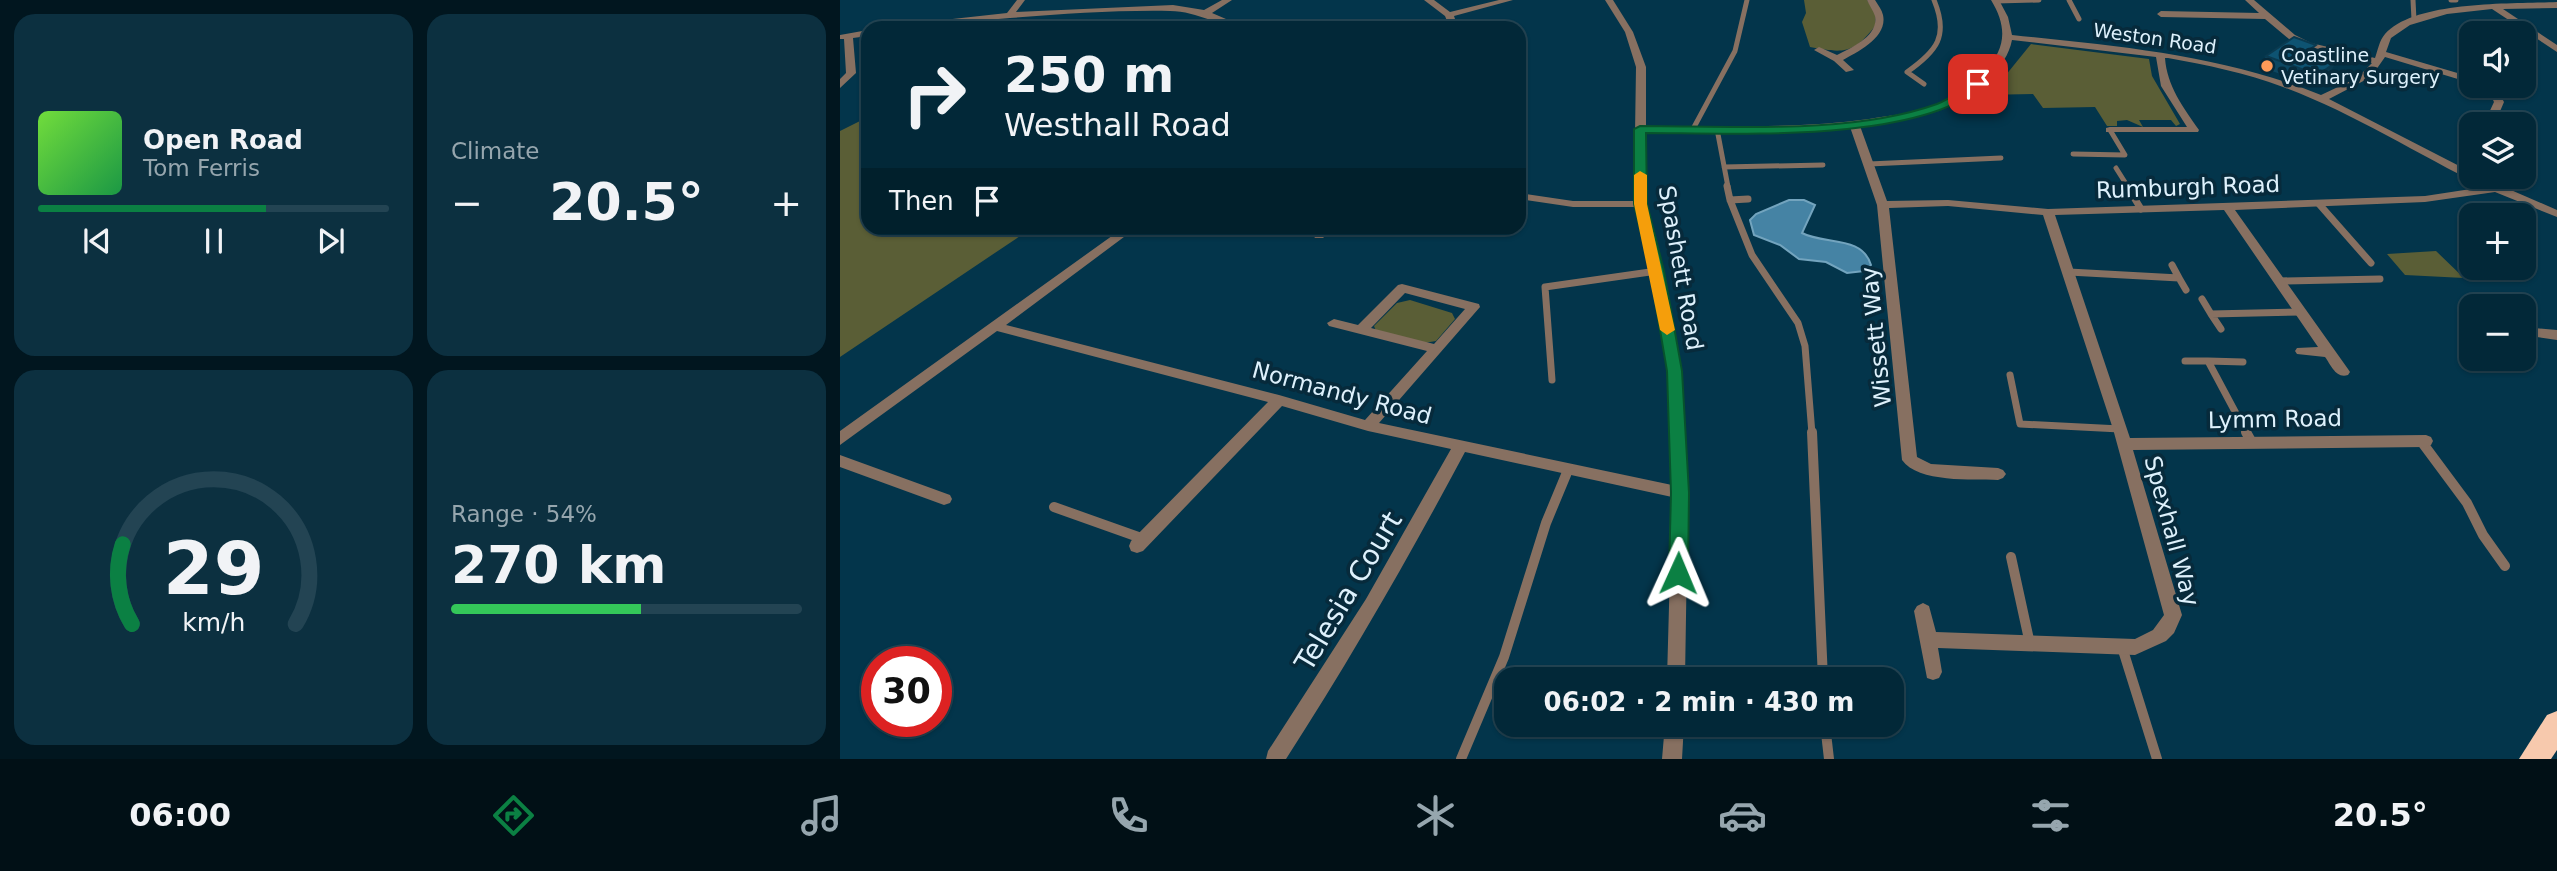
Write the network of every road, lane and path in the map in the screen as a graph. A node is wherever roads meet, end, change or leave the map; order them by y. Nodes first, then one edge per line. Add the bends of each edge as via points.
1 (1021, 0) edge
2 (1228, 0) edge
3 (1428, 0) edge
4 (1509, 0) edge
5 (1747, 0) edge
6 (1871, 0) edge
7 (1934, 0) edge
8 (2039, 0) edge
9 (2069, 0) edge
10 (2249, 0) edge
11 (2413, 0) edge
12 (1995, 1) edge
13 (1615, 2) edge
14 (2557, 5) edge
15 (2494, 7) junction
16 (1205, 13) junction
17 (2161, 14) dead end
18 (1010, 15) junction
19 (1449, 15) junction
20 (2266, 16) junction
21 (2079, 19) dead end
22 (2414, 20) junction
23 (958, 21) edge
24 (1225, 21) edge
25 (1451, 21) edge
26 (844, 37) edge
27 (2009, 37) junction
28 (2557, 49) edge
29 (1819, 50) dead end
30 (2161, 54) junction
31 (2380, 58) junction
32 (1837, 59) junction
33 (1849, 71) dead end
34 (2459, 77) edge
35 (1924, 84) dead end
36 (840, 85) edge
37 (2322, 99) junction
38 (1854, 124) junction
39 (1640, 129) junction
40 (1693, 129) junction
41 (1717, 129) junction
42 (2110, 130) joint
43 (2073, 154) dead end
44 (2001, 158) dead end
45 (1868, 164) junction
46 (1809, 165) junction
47 (1823, 165) dead end
48 (1724, 167) junction
49 (2116, 168) dead end
50 (2459, 171) edge
51 (1812, 174) dead end
52 (2494, 189) joint
53 (1526, 197) edge
54 (1748, 199) dead end
55 (1730, 200) junction
56 (1640, 204) junction
57 (2319, 204) junction
58 (1883, 205) junction
59 (2227, 206) junction
60 (2141, 209) junction
61 (2048, 212) junction
62 (2557, 214) edge
63 (1120, 235) edge
64 (2371, 263) dead end
65 (2172, 265) dead end
66 (1657, 271) junction
67 (2068, 272) junction
68 (2179, 278) junction
69 (2380, 279) dead end
70 (2280, 281) junction
71 (2186, 290) dead end
72 (2202, 299) dead end
73 (2301, 312) junction
74 (2211, 314) junction
75 (1334, 323) dead end
76 (995, 326) junction
77 (2221, 329) dead end
78 (1361, 330) junction
79 (2536, 332) edge
80 (2557, 335) edge
81 (1436, 349) junction
82 (2302, 352) dead end
83 (2329, 352) junction
84 (2185, 361) dead end
85 (2208, 361) junction
86 (2243, 362) dead end
87 (2343, 372) dead end
88 (2010, 375) dead end
89 (1552, 380) dead end
90 (1279, 400) junction
91 (1368, 426) junction
92 (2122, 437) junction
93 (840, 439) edge
94 (2251, 441) junction
95 (2424, 441) joint
96 (1460, 447) junction
97 (840, 461) edge
98 (1568, 470) junction
99 (1998, 474) dead end
100 (1680, 493) junction
101 (944, 499) dead end
102 (1054, 507) dead end
103 (1141, 542) joint
104 (2011, 557) dead end
105 (2505, 566) dead end
106 (1923, 611) dead end
107 (1928, 640) junction
108 (2030, 644) junction
109 (2122, 646) junction
110 (1676, 667) edge
111 (1823, 667) edge
112 (1933, 672) dead end
113 (2557, 725) edge
114 (1674, 737) edge
115 (1826, 737) edge
116 (1275, 758) edge
117 (1461, 759) edge
118 (1672, 759) edge
119 (1829, 759) edge
120 (2157, 759) edge
121 (2534, 759) edge

1 - 18 street
2 - 16 street
3 - 19 street
4 - 19 street
5 - 40 lane via 1723,78
6 - 32 street via 1880,17 1878,27 1856,49
7 - 35 lane via 1943,21 1940,36 1935,49 1907,72
8 - 12 lane
9 - 21 lane
10 - 20 street
11 - 22 lane
12 - 27 street via 2005,15
13 - 39 street, Spashett Road via 1641,67
14 - 15 street
15 - 22 street
15 - 28 street
16 - 18 street via 1149,8
16 - 24 street
17 - 20 street
18 - 23 street
19 - 25 street
20 - 31 street via 2308,44
22 - 31 street via 2383,42
26 - 36 street via 851,73
27 - 30 street, Weston Road
27 - 38 street via 2003,58 1978,84 1943,106
29 - 32 street
30 - 37 street, Weston Road via 2258,75
30 - 42 street via 2160,72 2166,89 2194,130
31 - 34 street
31 - 37 street via 2369,76
32 - 33 street
37 - 50 street, Weston Road
38 - 41 street
38 - 45 street, Wissett Way
39 - 40 street
39 - 56 street, Spashett Road
40 - 41 street
41 - 48 lane
42 - 43 lane via 2125,155
44 - 45 lane
45 - 58 street, Wissett Way
46 - 47 lane
46 - 48 lane
46 - 51 lane
48 - 55 lane
49 - 60 lane
52 - 57 street, Rumburgh Road via 2425,199
52 - 62 street, Weston Road
53 - 56 street via 1573,204
54 - 55 lane
55 - 111 lane via 1752,255 1798,323 1805,346
56 - 66 street, Spashett Road
57 - 59 street, Rumburgh Road
57 - 64 lane
58 - 61 street, Rumburgh Road via 1948,203
58 - 99 street, Wissett Way via 1910,460 1928,470
59 - 60 street, Rumburgh Road
59 - 70 street
60 - 61 street, Rumburgh Road
61 - 67 street, Spexhall Way
63 - 76 street
65 - 68 lane
66 - 89 lane via 1545,287
66 - 100 street, Spashett Road via 1675,371
67 - 68 lane
67 - 92 street, Spexhall Way
68 - 71 lane
69 - 70 lane
70 - 73 street
72 - 74 lane
73 - 74 lane
73 - 83 street
74 - 77 lane
75 - 78 street
76 - 90 street, Normandy Road
76 - 93 street
78 - 81 street
78 - 81 street via 1402,288 1474,307
79 - 80 street
81 - 91 street
82 - 83 street
83 - 87 street
84 - 85 lane
85 - 86 lane
85 - 94 lane
88 - 92 lane via 2020,424
90 - 91 street, Normandy Road
90 - 103 street
91 - 96 street, Normandy Road
92 - 94 street, Lymm Road
92 - 109 street, Spexhall Way via 2173,615 2159,638 2136,647
94 - 95 street, Lymm Road
95 - 105 lane
96 - 98 street, Normandy Road
96 - 116 street, Telesia Court via 1388,581
97 - 101 street
98 - 100 street, Normandy Road
98 - 117 lane via 1546,523 1504,657
100 - 110 street, Spashett Road
102 - 103 lane
104 - 108 lane
106 - 107 street
107 - 108 street, Spexhall Way
107 - 112 street
108 - 109 street, Spexhall Way
109 - 120 lane
113 - 121 highway
114 - 118 street
115 - 119 lane

